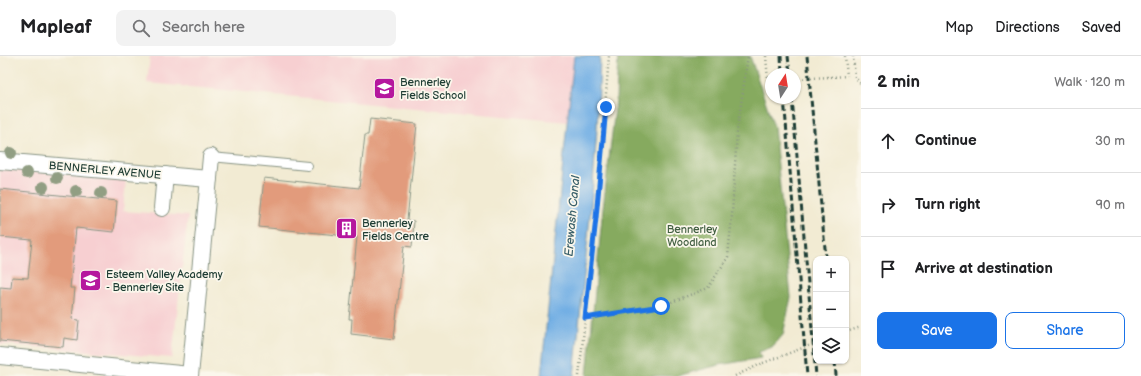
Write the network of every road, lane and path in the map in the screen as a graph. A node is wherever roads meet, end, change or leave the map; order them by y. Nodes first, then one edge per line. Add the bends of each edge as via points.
1 (609, 56) edge
2 (748, 56) edge
3 (766, 56) edge
4 (845, 56) edge
5 (853, 56) edge
6 (767, 68) edge
7 (801, 79) edge
8 (861, 84) edge
9 (211, 157) joint
10 (0, 161) edge
11 (308, 166) dead end
12 (165, 176) junction
13 (209, 179) junction
14 (162, 208) dead end
15 (585, 318) junction
16 (861, 327) edge
17 (849, 331) edge
18 (813, 344) edge
19 (0, 356) edge
20 (190, 375) edge
21 (579, 376) edge
22 (735, 376) edge

1 - 15 path
2 - 15 path via 736,131 728,258 708,288 661,306
3 - 6 path
4 - 7 path, bridge via 847,76
5 - 8 path via 855,77
9 - 11 lane
9 - 13 street
10 - 12 street, BENNERLEY AVENUE
12 - 13 street, BENNERLEY AVENUE
12 - 14 street
13 - 20 street
15 - 21 path
16 - 17 path
18 - 22 path, bridge
19 - 20 street

